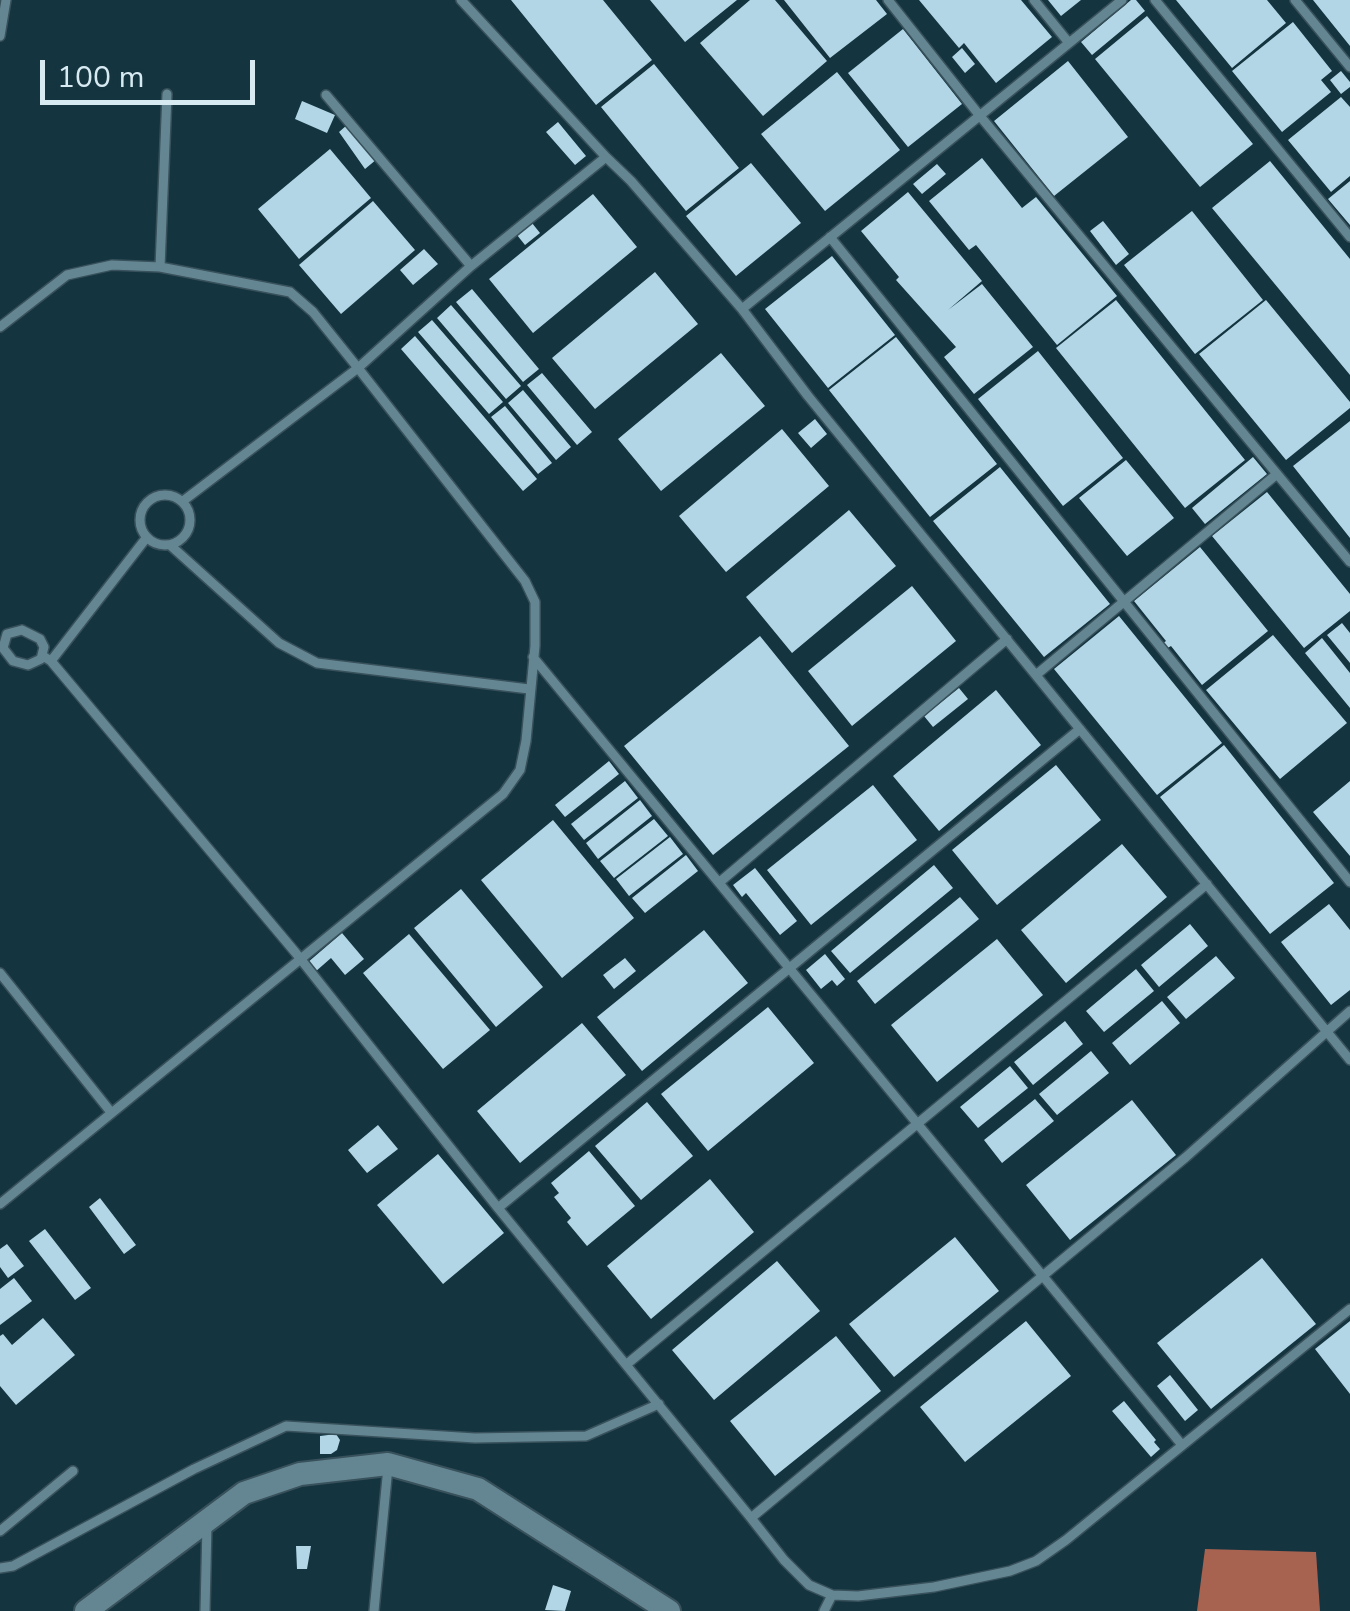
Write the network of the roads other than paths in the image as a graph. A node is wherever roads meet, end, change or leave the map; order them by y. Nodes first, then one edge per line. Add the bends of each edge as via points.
1 (6, 0) edge
2 (461, 0) edge
3 (888, 0) edge
4 (1034, 0) edge
5 (1122, 0) edge
6 (1156, 0) edge
7 (1295, 0) edge
8 (0, 36) edge
9 (1070, 42) junction
10 (1350, 67) edge
11 (167, 94) dead end
12 (326, 95) dead end
13 (980, 116) junction
14 (606, 158) junction
15 (830, 237) junction
16 (1350, 237) edge
17 (470, 266) junction
18 (160, 267) junction
19 (742, 308) junction
20 (0, 327) edge
21 (358, 368) junction
22 (1277, 474) junction
23 (182, 501) junction
24 (147, 537) junction
25 (170, 545) junction
26 (1350, 562) edge
27 (1123, 601) junction
28 (2, 637) edge
29 (1007, 639) junction
30 (534, 657) junction
31 (47, 659) junction
32 (1036, 675) junction
33 (529, 690) junction
34 (1080, 729) junction
35 (720, 882) junction
36 (1350, 882) edge
37 (1207, 884) junction
38 (301, 960) junction
39 (791, 968) junction
40 (0, 973) edge
41 (1350, 1011) edge
42 (1326, 1030) junction
43 (1350, 1060) edge
44 (110, 1111) junction
45 (918, 1124) junction
46 (0, 1204) edge
47 (498, 1208) junction
48 (1041, 1275) junction
49 (1350, 1308) edge
50 (627, 1364) junction
51 (659, 1404) junction
52 (1182, 1444) junction
53 (388, 1464) junction
54 (74, 1471) dead end
55 (751, 1518) junction
56 (207, 1522) junction
57 (0, 1531) edge
58 (0, 1568) edge
59 (832, 1595) junction
60 (659, 1608) edge
61 (86, 1611) edge
62 (205, 1611) edge
63 (374, 1611) edge
64 (824, 1611) edge

1 - 8 lane
2 - 14 lane
3 - 13 lane
4 - 9 lane
5 - 9 lane
6 - 16 lane
7 - 10 lane
9 - 13 lane
11 - 18 lane
12 - 17 lane
13 - 15 lane
13 - 22 lane
14 - 17 lane
14 - 19 lane
15 - 19 lane
15 - 27 lane
17 - 21 lane
18 - 20 lane via 67,274
18 - 21 lane via 290,292
19 - 29 lane
21 - 23 lane
21 - 30 lane via 525,581 535,602
22 - 26 lane
22 - 27 lane
23 - 24 lane via 164,494 146,503 140,523
23 - 25 lane via 190,511 188,532
24 - 25 lane
24 - 31 lane
25 - 33 lane via 279,643 318,663
27 - 32 lane
27 - 36 lane
28 - 31 lane via 31,633
28 - 31 lane via 7,655 21,665
29 - 32 lane
29 - 35 lane
30 - 33 lane
30 - 35 lane
31 - 38 lane
32 - 34 lane
33 - 38 lane via 520,770 503,794
34 - 37 lane
34 - 39 lane
35 - 39 lane
37 - 42 lane
37 - 45 lane
38 - 44 lane
38 - 47 lane
39 - 45 lane
39 - 47 lane
40 - 44 lane
41 - 42 lane
42 - 43 lane
42 - 48 lane via 1186,1157
44 - 46 lane
45 - 48 lane
45 - 50 lane
47 - 50 lane
48 - 52 lane
48 - 55 lane
49 - 52 lane
50 - 51 lane
51 - 55 lane
51 - 58 lane via 586,1436 475,1438 286,1426
52 - 59 lane via 1036,1562 934,1587
53 - 56 street via 300,1474 244,1493
53 - 60 street via 478,1489
53 - 63 lane
54 - 57 lane
55 - 59 lane via 809,1585
56 - 61 street
56 - 62 lane
59 - 64 lane

